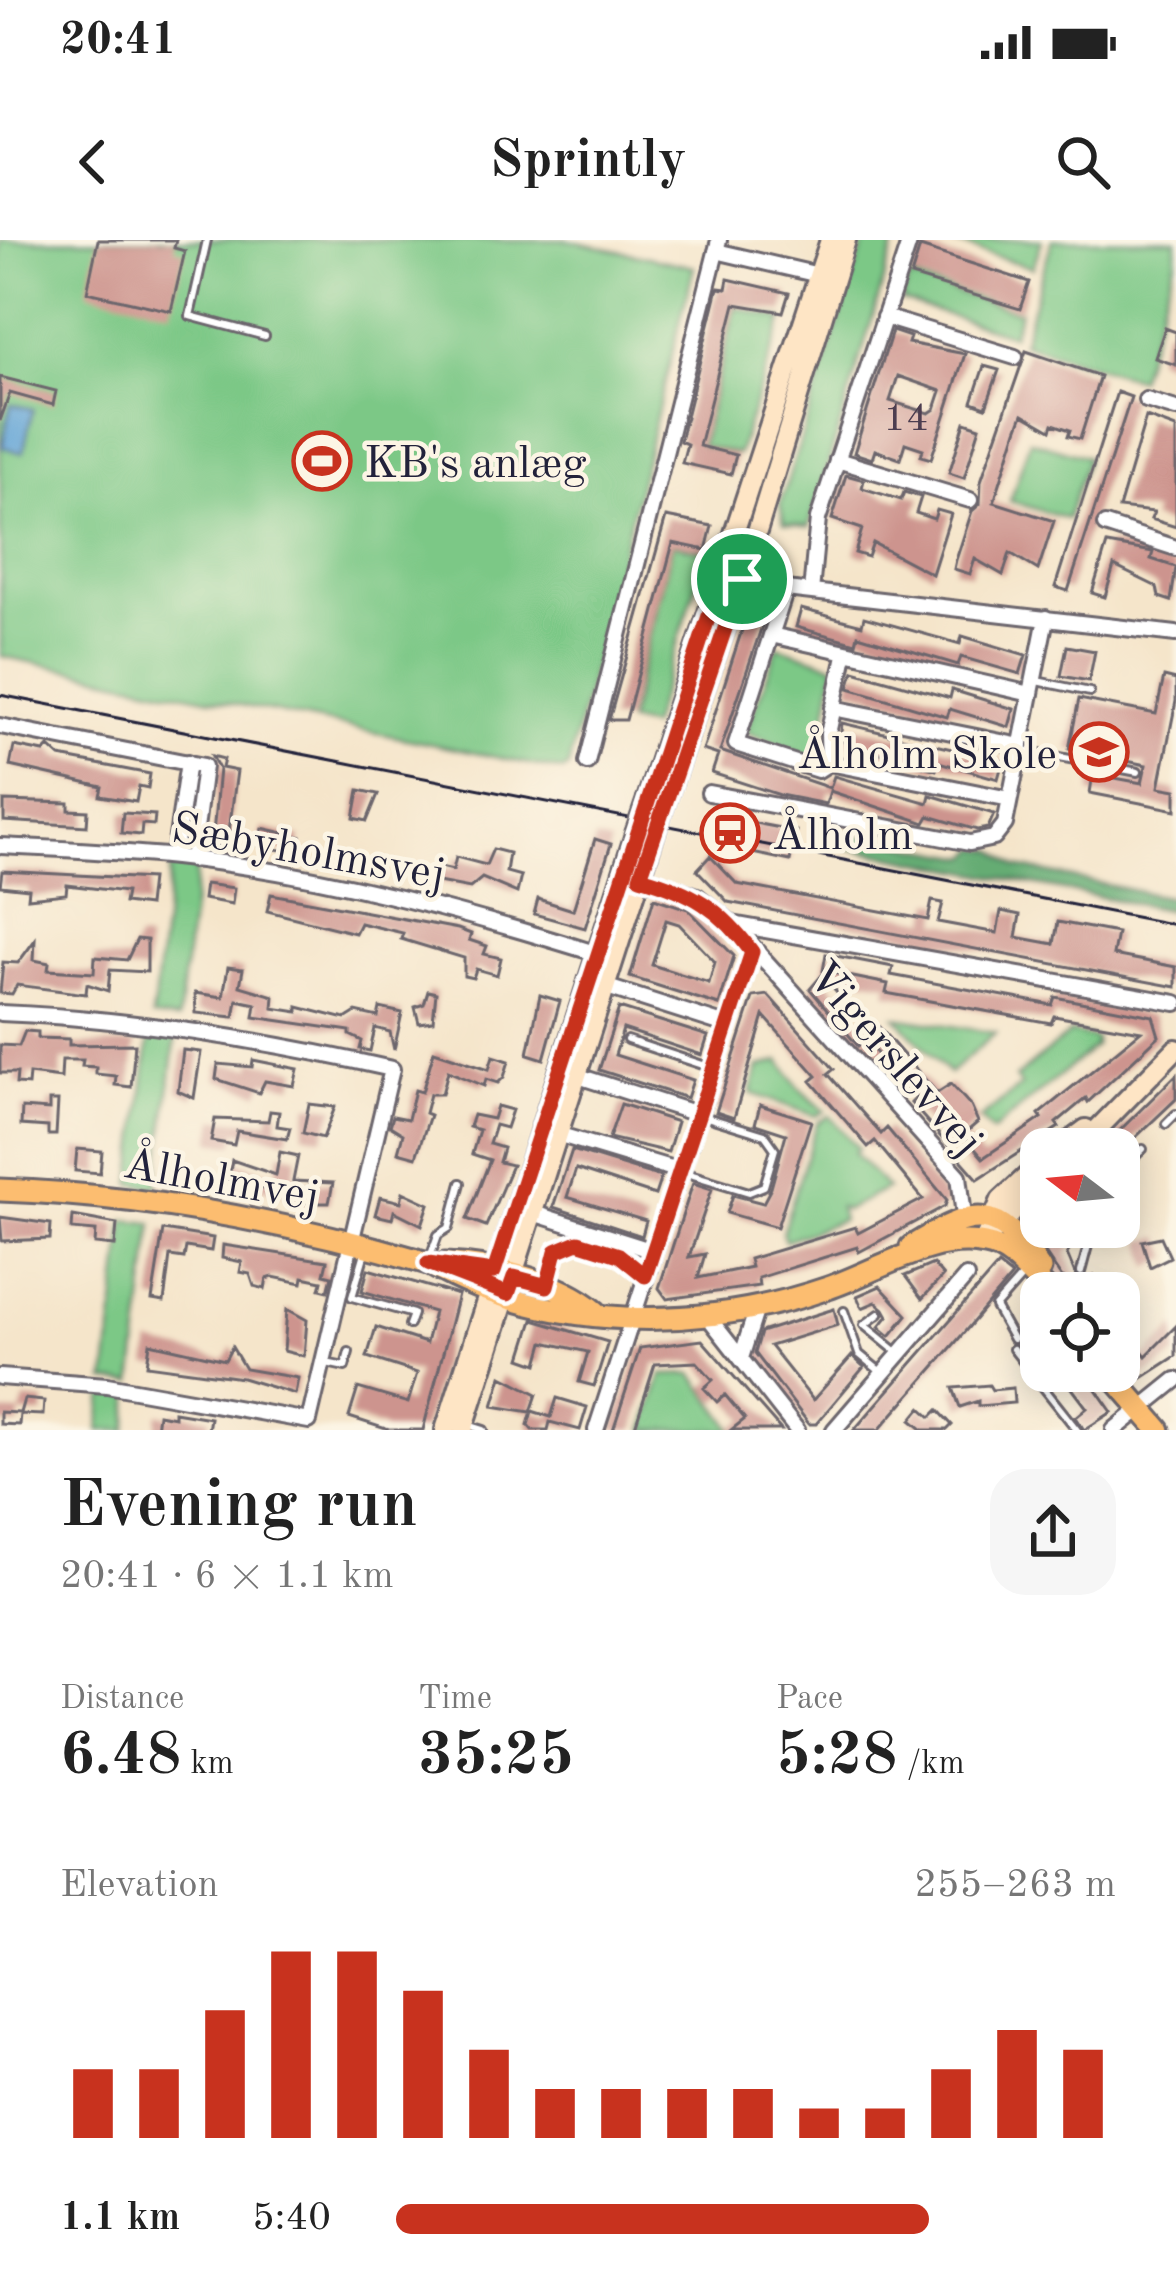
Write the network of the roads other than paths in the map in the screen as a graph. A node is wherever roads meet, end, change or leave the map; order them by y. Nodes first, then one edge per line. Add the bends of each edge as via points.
1 (208, 240) edge
2 (830, 240) edge
3 (846, 240) edge
4 (910, 240) edge
5 (717, 245) edge
6 (819, 275) junction
7 (884, 317) junction
8 (265, 336) dead end
9 (1016, 357) dead end
10 (1146, 400) dead end
11 (1176, 410) edge
12 (837, 460) junction
13 (970, 500) dead end
14 (1105, 525) dead end
15 (1176, 548) edge
16 (732, 576) junction
17 (786, 590) junction
18 (811, 592) junction
19 (1046, 618) junction
20 (771, 634) junction
21 (1176, 634) edge
22 (845, 655) junction
23 (1032, 687) junction
24 (1090, 692) dead end
25 (833, 708) junction
26 (0, 725) edge
27 (1020, 748) junction
28 (587, 762) dead end
29 (188, 763) junction
30 (829, 763) junction
31 (1138, 772) dead end
32 (709, 793) dead end
33 (1010, 800) junction
34 (644, 836) junction
35 (0, 845) edge
36 (174, 857) junction
37 (192, 860) junction
38 (640, 877) junction
39 (731, 924) junction
40 (752, 952) junction
41 (598, 954) junction
42 (604, 986) junction
43 (1176, 1003) edge
44 (0, 1013) edge
45 (726, 1025) junction
46 (627, 1040) dead end
47 (1172, 1060) edge
48 (712, 1068) junction
49 (575, 1075) junction
50 (698, 1114) junction
51 (1176, 1114) edge
52 (1105, 1116) junction
53 (1166, 1124) dead end
54 (1088, 1128) edge
55 (1095, 1128) edge
56 (557, 1134) junction
57 (1143, 1149) dead end
58 (1140, 1152) edge
59 (680, 1171) junction
60 (1020, 1181) edge
61 (461, 1183) dead end
62 (0, 1190) edge
63 (1020, 1202) edge
64 (533, 1213) junction
65 (964, 1216) junction
66 (996, 1221) junction
67 (359, 1243) junction
68 (983, 1243) junction
69 (1090, 1248) edge
70 (653, 1251) junction
71 (894, 1260) junction
72 (428, 1263) junction
73 (1027, 1270) junction
74 (1030, 1272) edge
75 (1043, 1272) edge
76 (1081, 1272) dead end
77 (645, 1276) junction
78 (966, 1277) dead end
79 (501, 1283) junction
80 (346, 1293) junction
81 (549, 1296) junction
82 (757, 1308) junction
83 (844, 1311) dead end
84 (879, 1314) dead end
85 (709, 1318) junction
86 (631, 1320) junction
87 (410, 1325) dead end
88 (1012, 1339) dead end
89 (1013, 1349) dead end
90 (350, 1352) dead end
91 (899, 1354) junction
92 (741, 1358) junction
93 (323, 1362) junction
94 (883, 1373) junction
95 (0, 1377) edge
96 (1176, 1380) edge
97 (1125, 1392) edge
98 (1140, 1410) junction
99 (464, 1429) edge
100 (596, 1430) edge
101 (797, 1430) edge
102 (834, 1430) edge
103 (1077, 1430) edge
104 (1114, 1430) edge
105 (1159, 1430) edge

1 - 8 lane via 190,316
2 - 6 street
3 - 16 street
4 - 7 street
5 - 6 street
5 - 28 street
6 - 16 street
7 - 9 street
7 - 12 street
10 - 11 street
12 - 13 street
12 - 18 street via 818,519
14 - 15 street
16 - 17 street
16 - 34 street, bridge
17 - 18 street
17 - 20 street
18 - 19 street
19 - 21 street
19 - 23 street
20 - 22 street
20 - 30 street via 736,744 818,770
22 - 23 street
22 - 25 street
23 - 24 lane
23 - 27 street
25 - 27 street
25 - 30 street
26 - 29 street
27 - 31 lane
27 - 33 street
29 - 36 street
29 - 37 street via 204,766
30 - 33 street
32 - 33 street via 970,843 1000,833
34 - 38 street
34 - 41 street
35 - 36 street, Sæbyholmsvej
36 - 37 street, Sæbyholmsvej
37 - 41 street, Sæbyholmsvej via 376,892
38 - 39 street, Vigerslevvej via 697,896
38 - 42 street
39 - 40 street, Vigerslevvej
39 - 43 street
40 - 45 street
40 - 65 street, Vigerslevvej via 959,1176
41 - 79 street
42 - 45 street
42 - 49 street
44 - 67 street via 153,1024 392,1069
45 - 48 street
46 - 48 lane
47 - 52 street
48 - 50 street
49 - 50 street
49 - 56 street
50 - 59 street
50 - 59 lane via 765,1136 775,1149 764,1186 749,1192
51 - 53 lane
52 - 54 street
52 - 55 street
56 - 59 street
56 - 64 street
57 - 58 lane
59 - 70 street
60 - 66 street
61 - 72 lane
62 - 67 main road, Ålholmvej via 213,1211
63 - 66 street
64 - 70 street
64 - 79 street
65 - 66 main road
65 - 71 main road, Ålholmvej
66 - 68 street
66 - 75 main road
67 - 72 main road, Ålholmvej
67 - 80 street
68 - 71 main road, Ålholmvej
68 - 73 main road
69 - 76 lane
70 - 77 street
71 - 82 main road, Ålholmvej
72 - 79 main road, Ålholmvej
73 - 74 main road
73 - 88 lane via 994,1307
77 - 81 lane via 619,1255 578,1242 556,1251
77 - 86 street
78 - 91 street
79 - 81 main road, Ålholmvej
79 - 99 street
80 - 87 lane via 412,1314
80 - 93 street
81 - 86 main road, Ålholmvej
82 - 85 main road, Ålholmvej
82 - 92 street
83 - 94 lane via 860,1354
84 - 91 lane via 864,1325
85 - 86 main road, Ålholmvej
85 - 92 street
86 - 100 street
89 - 103 lane
90 - 93 lane via 345,1367
91 - 94 street
92 - 101 street
93 - 95 street via 309,1421 107,1385
94 - 102 street
96 - 98 street
97 - 98 main road
98 - 104 street
98 - 105 main road

